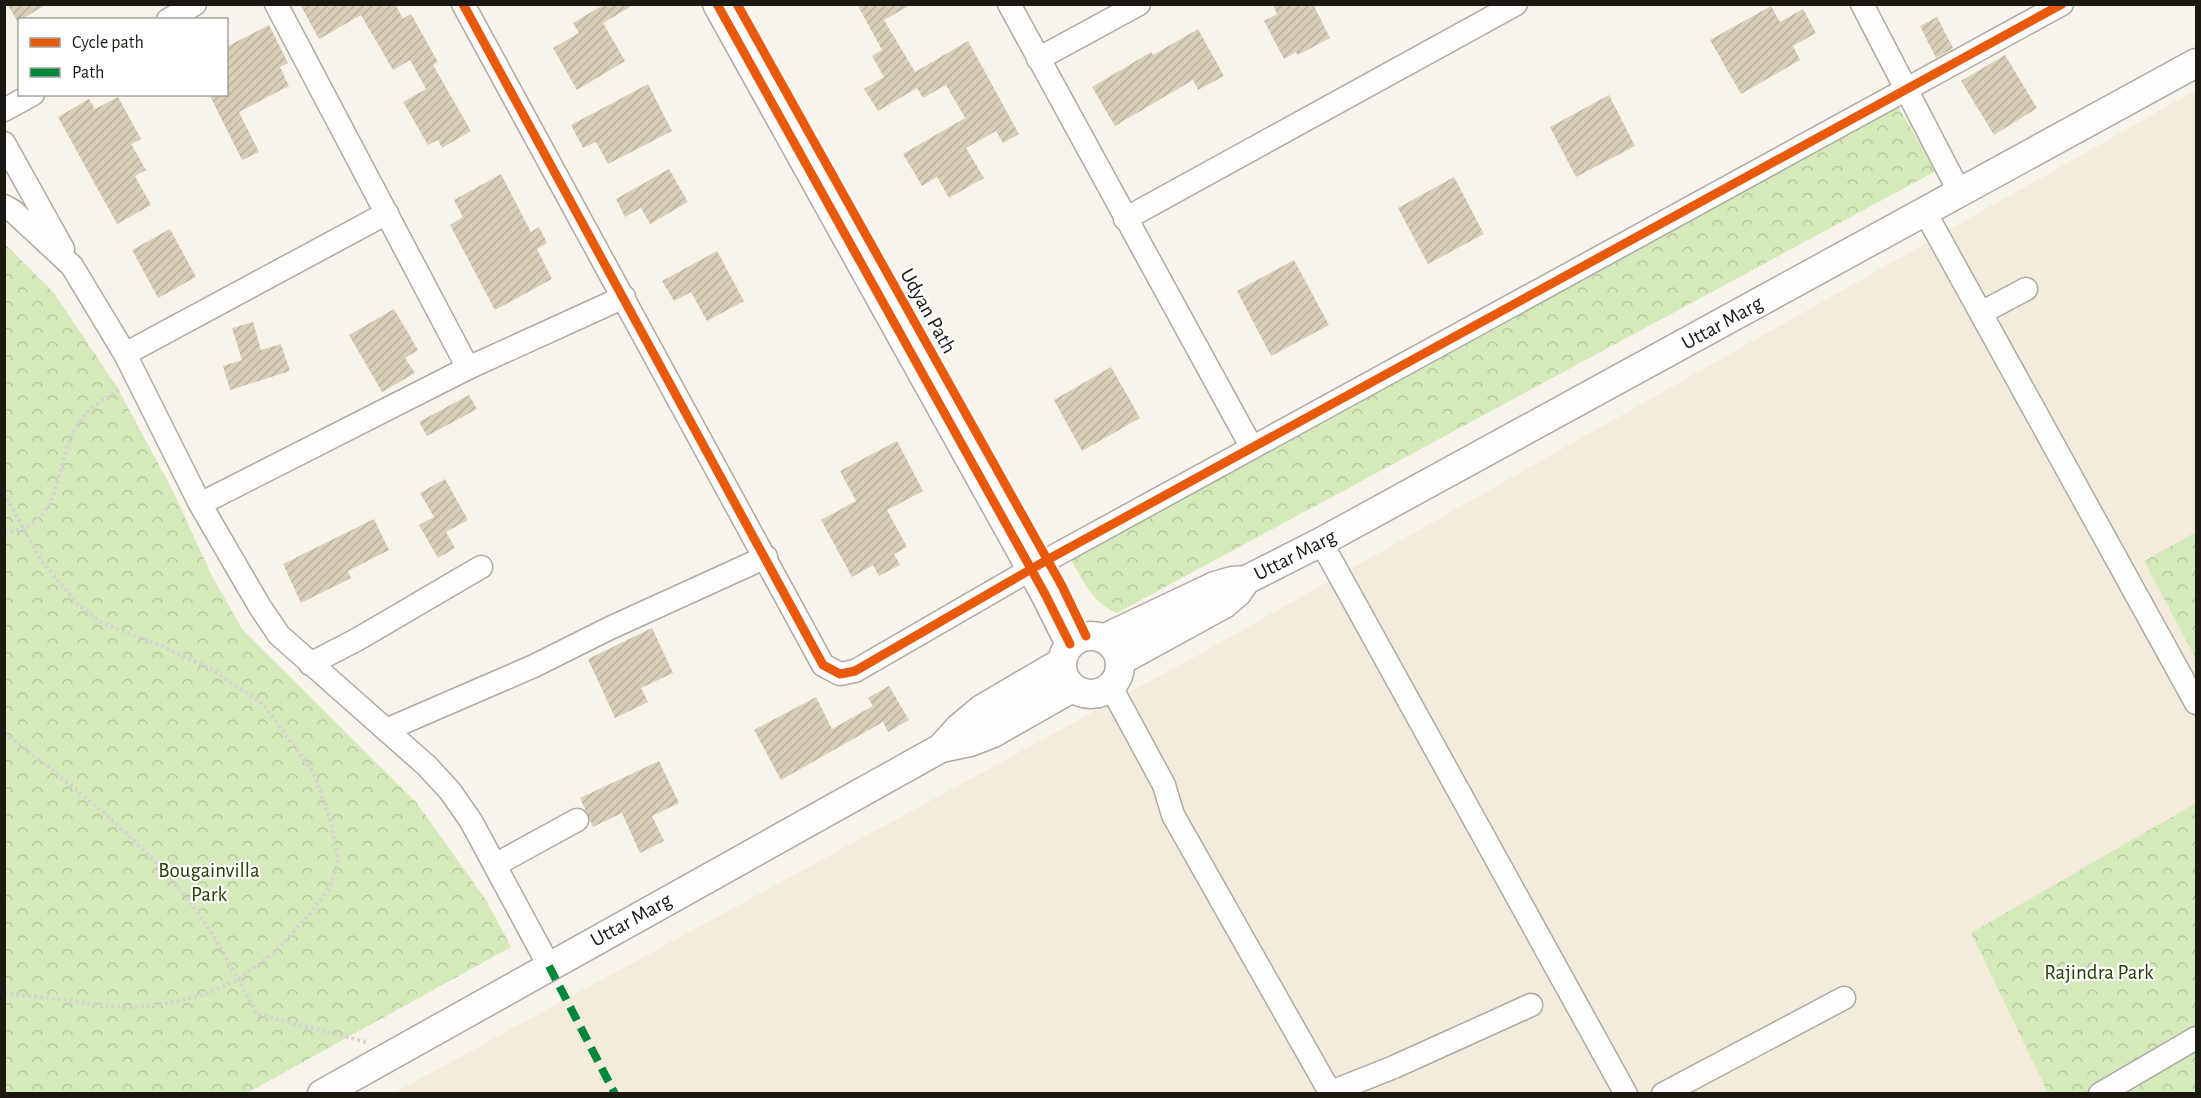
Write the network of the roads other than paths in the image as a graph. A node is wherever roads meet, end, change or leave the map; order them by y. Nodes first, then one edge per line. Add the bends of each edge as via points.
1 (195, 4) edge
2 (276, 4) edge
3 (463, 4) edge
4 (717, 4) edge
5 (736, 4) edge
6 (1009, 4) edge
7 (1139, 4) edge
8 (1516, 4) edge
9 (1862, 4) edge
10 (2062, 4) edge
11 (171, 18) edge
12 (1038, 59) junction
13 (2196, 63) edge
14 (1906, 90) junction
15 (29, 96) edge
16 (4, 110) edge
17 (4, 143) edge
18 (1960, 193) junction
19 (4, 206) edge
20 (1925, 212) junction
21 (387, 213) junction
22 (1125, 219) junction
23 (72, 266) junction
24 (2026, 289) dead end
25 (624, 297) junction
26 (1982, 313) junction
27 (125, 354) junction
28 (468, 368) junction
29 (1251, 448) junction
30 (200, 504) junction
31 (1321, 542) junction
32 (766, 557) junction
33 (1040, 565) junction
34 (481, 567) dead end
35 (1093, 660) junction
36 (310, 664) junction
37 (2196, 703) edge
38 (386, 730) junction
39 (941, 748) junction
40 (577, 819) dead end
41 (495, 865) junction
42 (549, 966) junction
43 (1844, 998) dead end
44 (1531, 1005) dead end
45 (2196, 1038) edge
46 (1331, 1093) edge
47 (322, 1094) edge
48 (1626, 1094) edge
49 (1663, 1094) edge
50 (2100, 1094) edge

1 - 11 street
2 - 21 street
3 - 25 street
4 - 33 main road, Udyan Path
5 - 33 main road, Udyan Path
6 - 12 street
7 - 12 street
8 - 22 street
9 - 14 street
10 - 14 street
12 - 22 street
13 - 18 main road, Uttar Marg
14 - 18 street
14 - 29 street
15 - 16 street
17 - 23 street
18 - 20 main road, Uttar Marg
19 - 23 street
20 - 26 street
20 - 31 main road, Uttar Marg
21 - 27 street
21 - 28 street
22 - 29 street
23 - 27 street
24 - 26 street
25 - 28 street
25 - 32 street
26 - 37 street
27 - 30 street
28 - 30 street
29 - 33 street
30 - 36 street via 279,635
31 - 35 main road, Uttar Marg via 1246,580 1215,586
31 - 48 street
32 - 33 street via 823,665 840,674 855,671
32 - 38 street via 534,666
33 - 35 main road, Udyan Path
34 - 36 street
35 - 39 main road, Uttar Marg via 982,709
35 - 39 main road, Uttar Marg via 1062,671 1072,688 993,733
35 - 46 street via 1164,785 1173,815
36 - 38 street
38 - 41 street via 450,792 471,820
39 - 42 main road, Uttar Marg
40 - 41 street
41 - 42 street
42 - 47 main road, Uttar Marg
43 - 49 street
44 - 46 street
45 - 50 street

